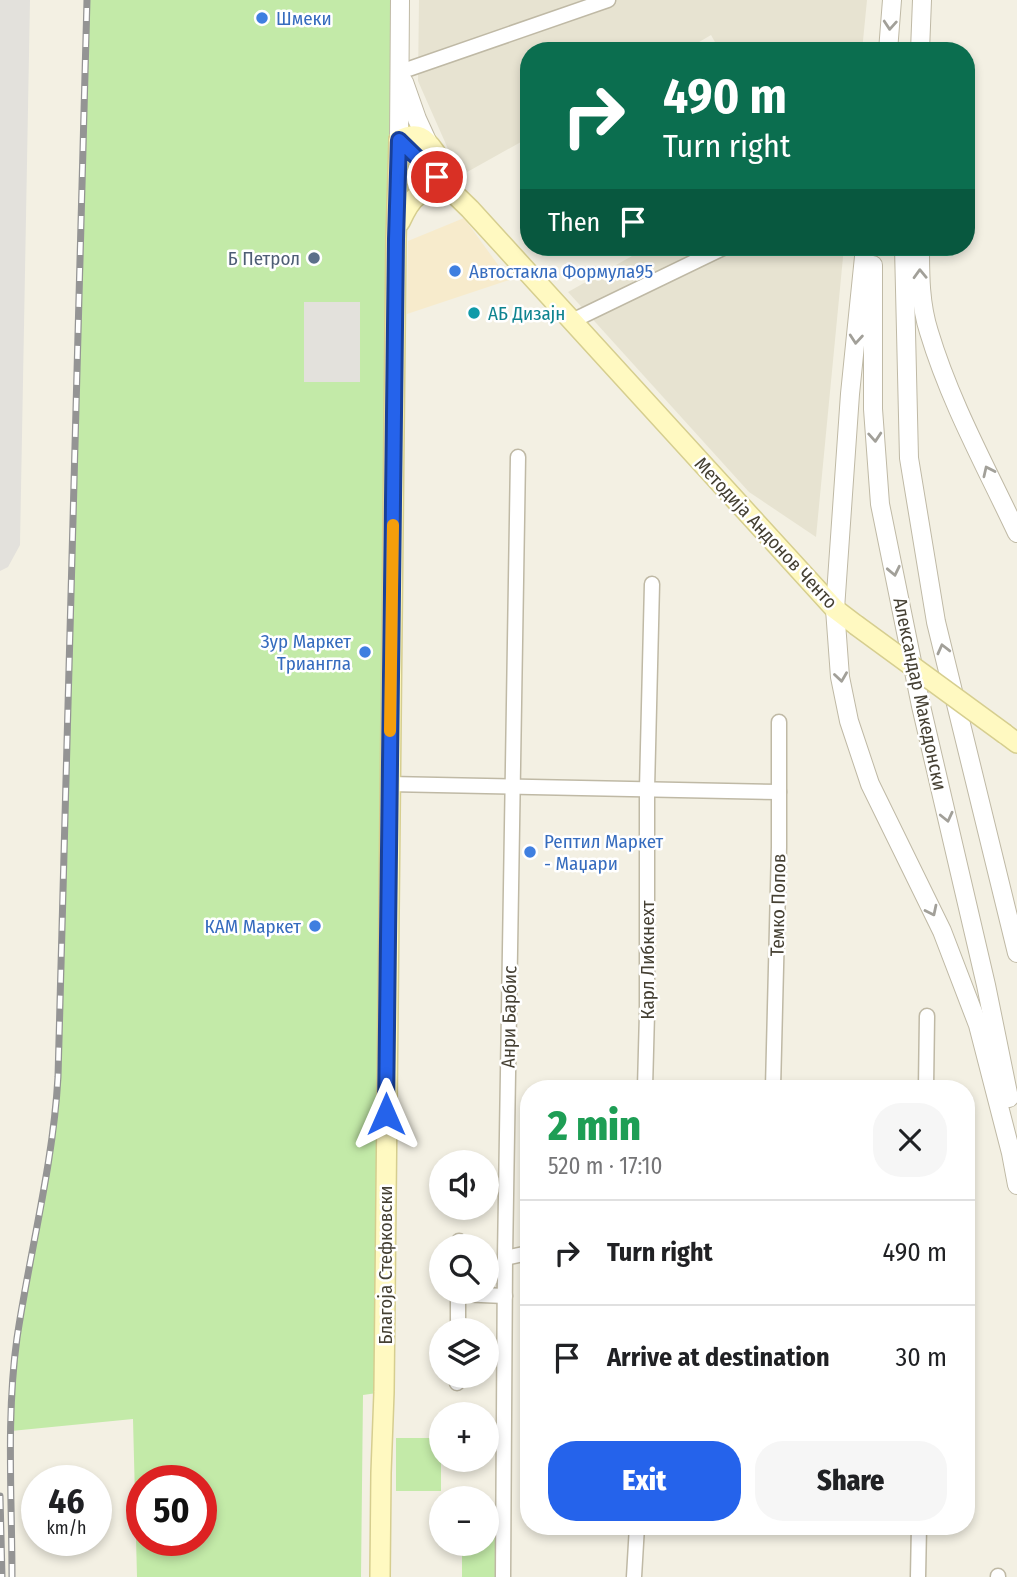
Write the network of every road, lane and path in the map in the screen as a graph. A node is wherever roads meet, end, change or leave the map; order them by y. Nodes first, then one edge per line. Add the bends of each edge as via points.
1 (400, 0) edge
2 (608, 0) edge
3 (892, 0) edge
4 (922, 0) edge
5 (889, 42) edge
6 (920, 42) edge
7 (400, 72) junction
8 (399, 140) junction
9 (428, 143) junction
10 (452, 192) junction
11 (470, 209) junction
12 (397, 230) junction
13 (706, 256) edge
14 (864, 256) edge
15 (874, 256) edge
16 (904, 256) edge
17 (920, 256) edge
18 (572, 321) junction
19 (518, 457) dead end
20 (1017, 533) edge
21 (652, 584) dead end
22 (835, 609) junction
23 (779, 722) dead end
24 (1011, 739) edge
25 (389, 784) junction
26 (514, 787) junction
27 (647, 789) junction
28 (779, 792) junction
29 (1017, 953) edge
30 (927, 1016) dead end
31 (645, 1080) edge
32 (773, 1080) edge
33 (926, 1080) edge
34 (1017, 1136) edge
35 (1017, 1185) edge
36 (520, 1255) edge
37 (505, 1258) junction
38 (499, 1296) edge
39 (505, 1296) junction
40 (636, 1535) edge
41 (919, 1535) edge
42 (380, 1577) edge
43 (503, 1577) edge
44 (634, 1577) edge
45 (918, 1577) edge

1 - 7 street, Благоја Стефковски
2 - 7 street
3 -> 5 street
4 - 6 street
7 - 8 street, Благоја Стефковски
7 - 9 street
8 - 9 main road via 419,136
8 - 10 main road, Методија Андонов Ченто
8 - 12 main road, Благоја Стефковски
9 - 11 main road, Методија Андонов Ченто
10 - 11 main road, Методија Андонов Ченто
10 - 12 main road via 428,190 415,197
11 - 18 main road, Методија Андонов Ченто
12 - 25 main road, Благоја Стефковски
13 - 18 street
14 -> 22 street
15 -> 34 street, Александар Македонски via 873,409 880,504
29 -> 16 street, Александар Македонски via 936,622 909,458
20 -> 17 street via 954,399 928,330
18 - 22 main road, Методија Андонов Ченто
19 - 26 street, Анри Барбис
21 - 27 street, Карл Либкнехт
22 - 24 main road, Методија Андонов Ченто, bridge
22 -> 35 street via 840,677 853,733 870,784 942,931 978,1025
23 - 28 street, Темко Попов
25 - 26 street
25 - 42 main road, Благоја Стефковски
26 - 27 street
26 - 37 street, Анри Барбис
27 - 28 street
27 - 31 street, Карл Либкнехт
28 - 32 street, Темко Попов
30 - 33 street
36 - 37 street
37 - 39 street, Анри Барбис
38 - 39 street
39 - 43 street, Анри Барбис
40 - 44 street
41 - 45 street

